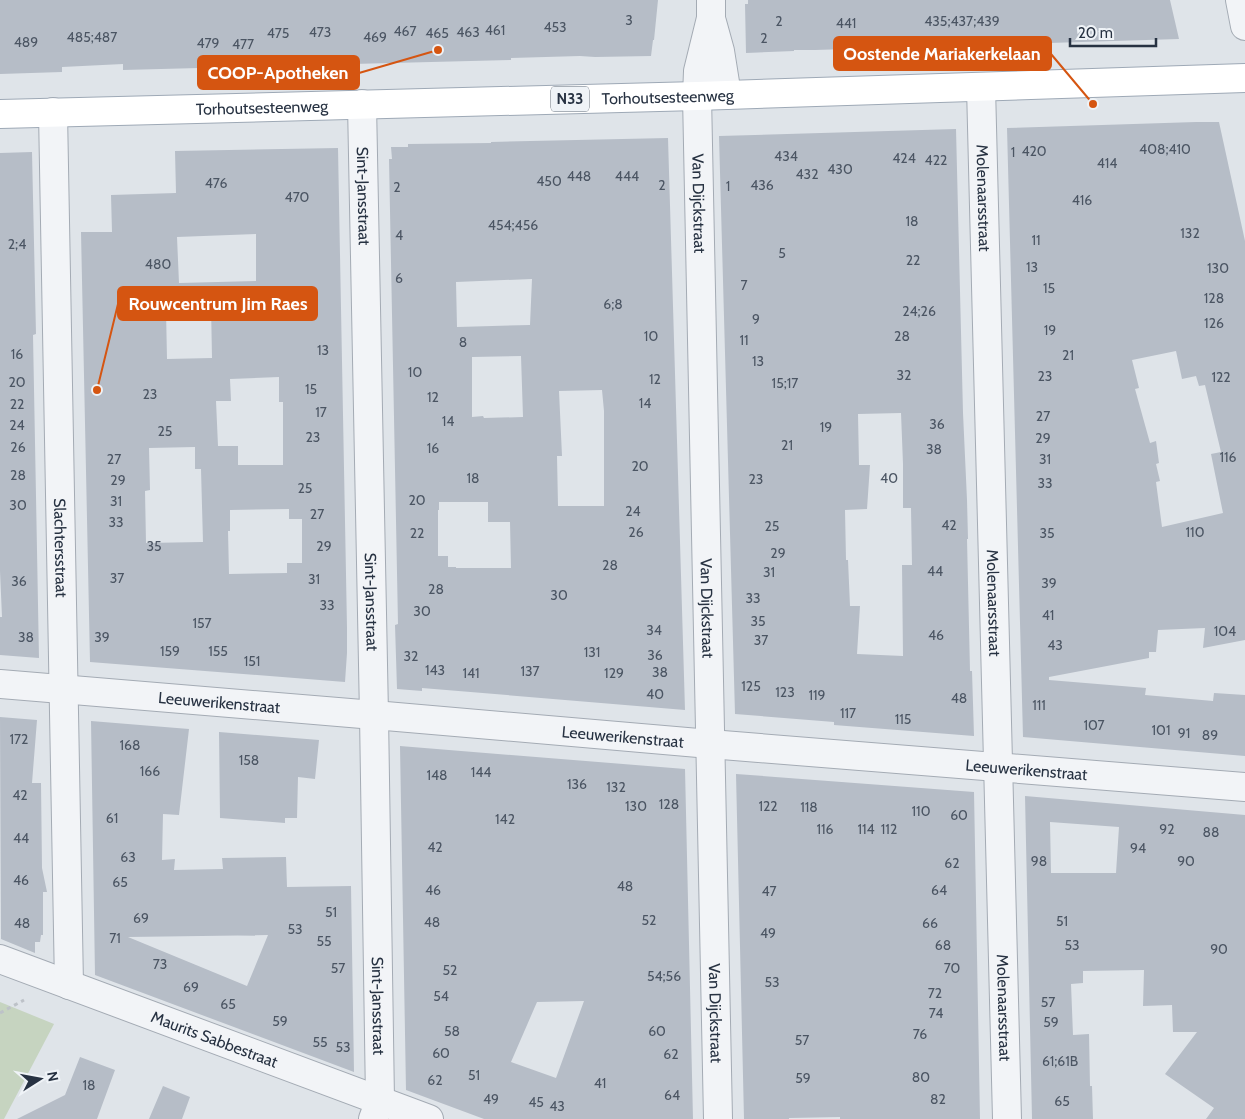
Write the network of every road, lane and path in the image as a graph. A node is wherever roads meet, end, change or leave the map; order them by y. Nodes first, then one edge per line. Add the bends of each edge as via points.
1 (1240, 0) edge
2 (711, 9) edge
3 (1245, 26) edge
4 (1245, 78) edge
5 (982, 87) junction
6 (727, 95) junction
7 (697, 96) junction
8 (362, 104) junction
9 (53, 112) junction
10 (0, 114) edge
11 (0, 684) edge
12 (64, 689) junction
13 (374, 715) junction
14 (710, 744) junction
15 (998, 767) junction
16 (1245, 787) edge
17 (0, 959) edge
18 (69, 985) junction
19 (24, 1000) dead end
20 (0, 1013) edge
21 (377, 1110) edge
22 (429, 1119) edge
23 (718, 1119) edge
24 (1007, 1119) edge

1 - 3 street
2 - 6 street
2 - 7 street, Van Dijckstraat via 698,71
4 - 5 main road, Torhoutsesteenweg / N33
5 - 6 main road, Torhoutsesteenweg / N33
5 - 15 street, Molenaarsstraat
6 - 7 main road, Torhoutsesteenweg / N33
7 - 8 main road, Torhoutsesteenweg / N33
7 - 14 street, Van Dijckstraat
8 - 9 main road, Torhoutsesteenweg / N33
8 - 13 street, Sint-Jansstraat
9 - 10 main road, Torhoutsesteenweg / N33
9 - 12 street, Slachtersstraat
11 - 12 street, Leeuwerikenstraat
12 - 13 street, Leeuwerikenstraat
12 - 18 street, Slachtersstraat
13 - 14 street, Leeuwerikenstraat
13 - 21 street, Sint-Jansstraat
14 - 15 street, Leeuwerikenstraat
14 - 23 street, Van Dijckstraat
15 - 16 street, Leeuwerikenstraat
15 - 24 street, Molenaarsstraat
17 - 18 street, Maurits Sabbestraat
18 - 21 street, Maurits Sabbestraat
19 - 20 path
21 - 22 street, Maurits Sabbestraat

